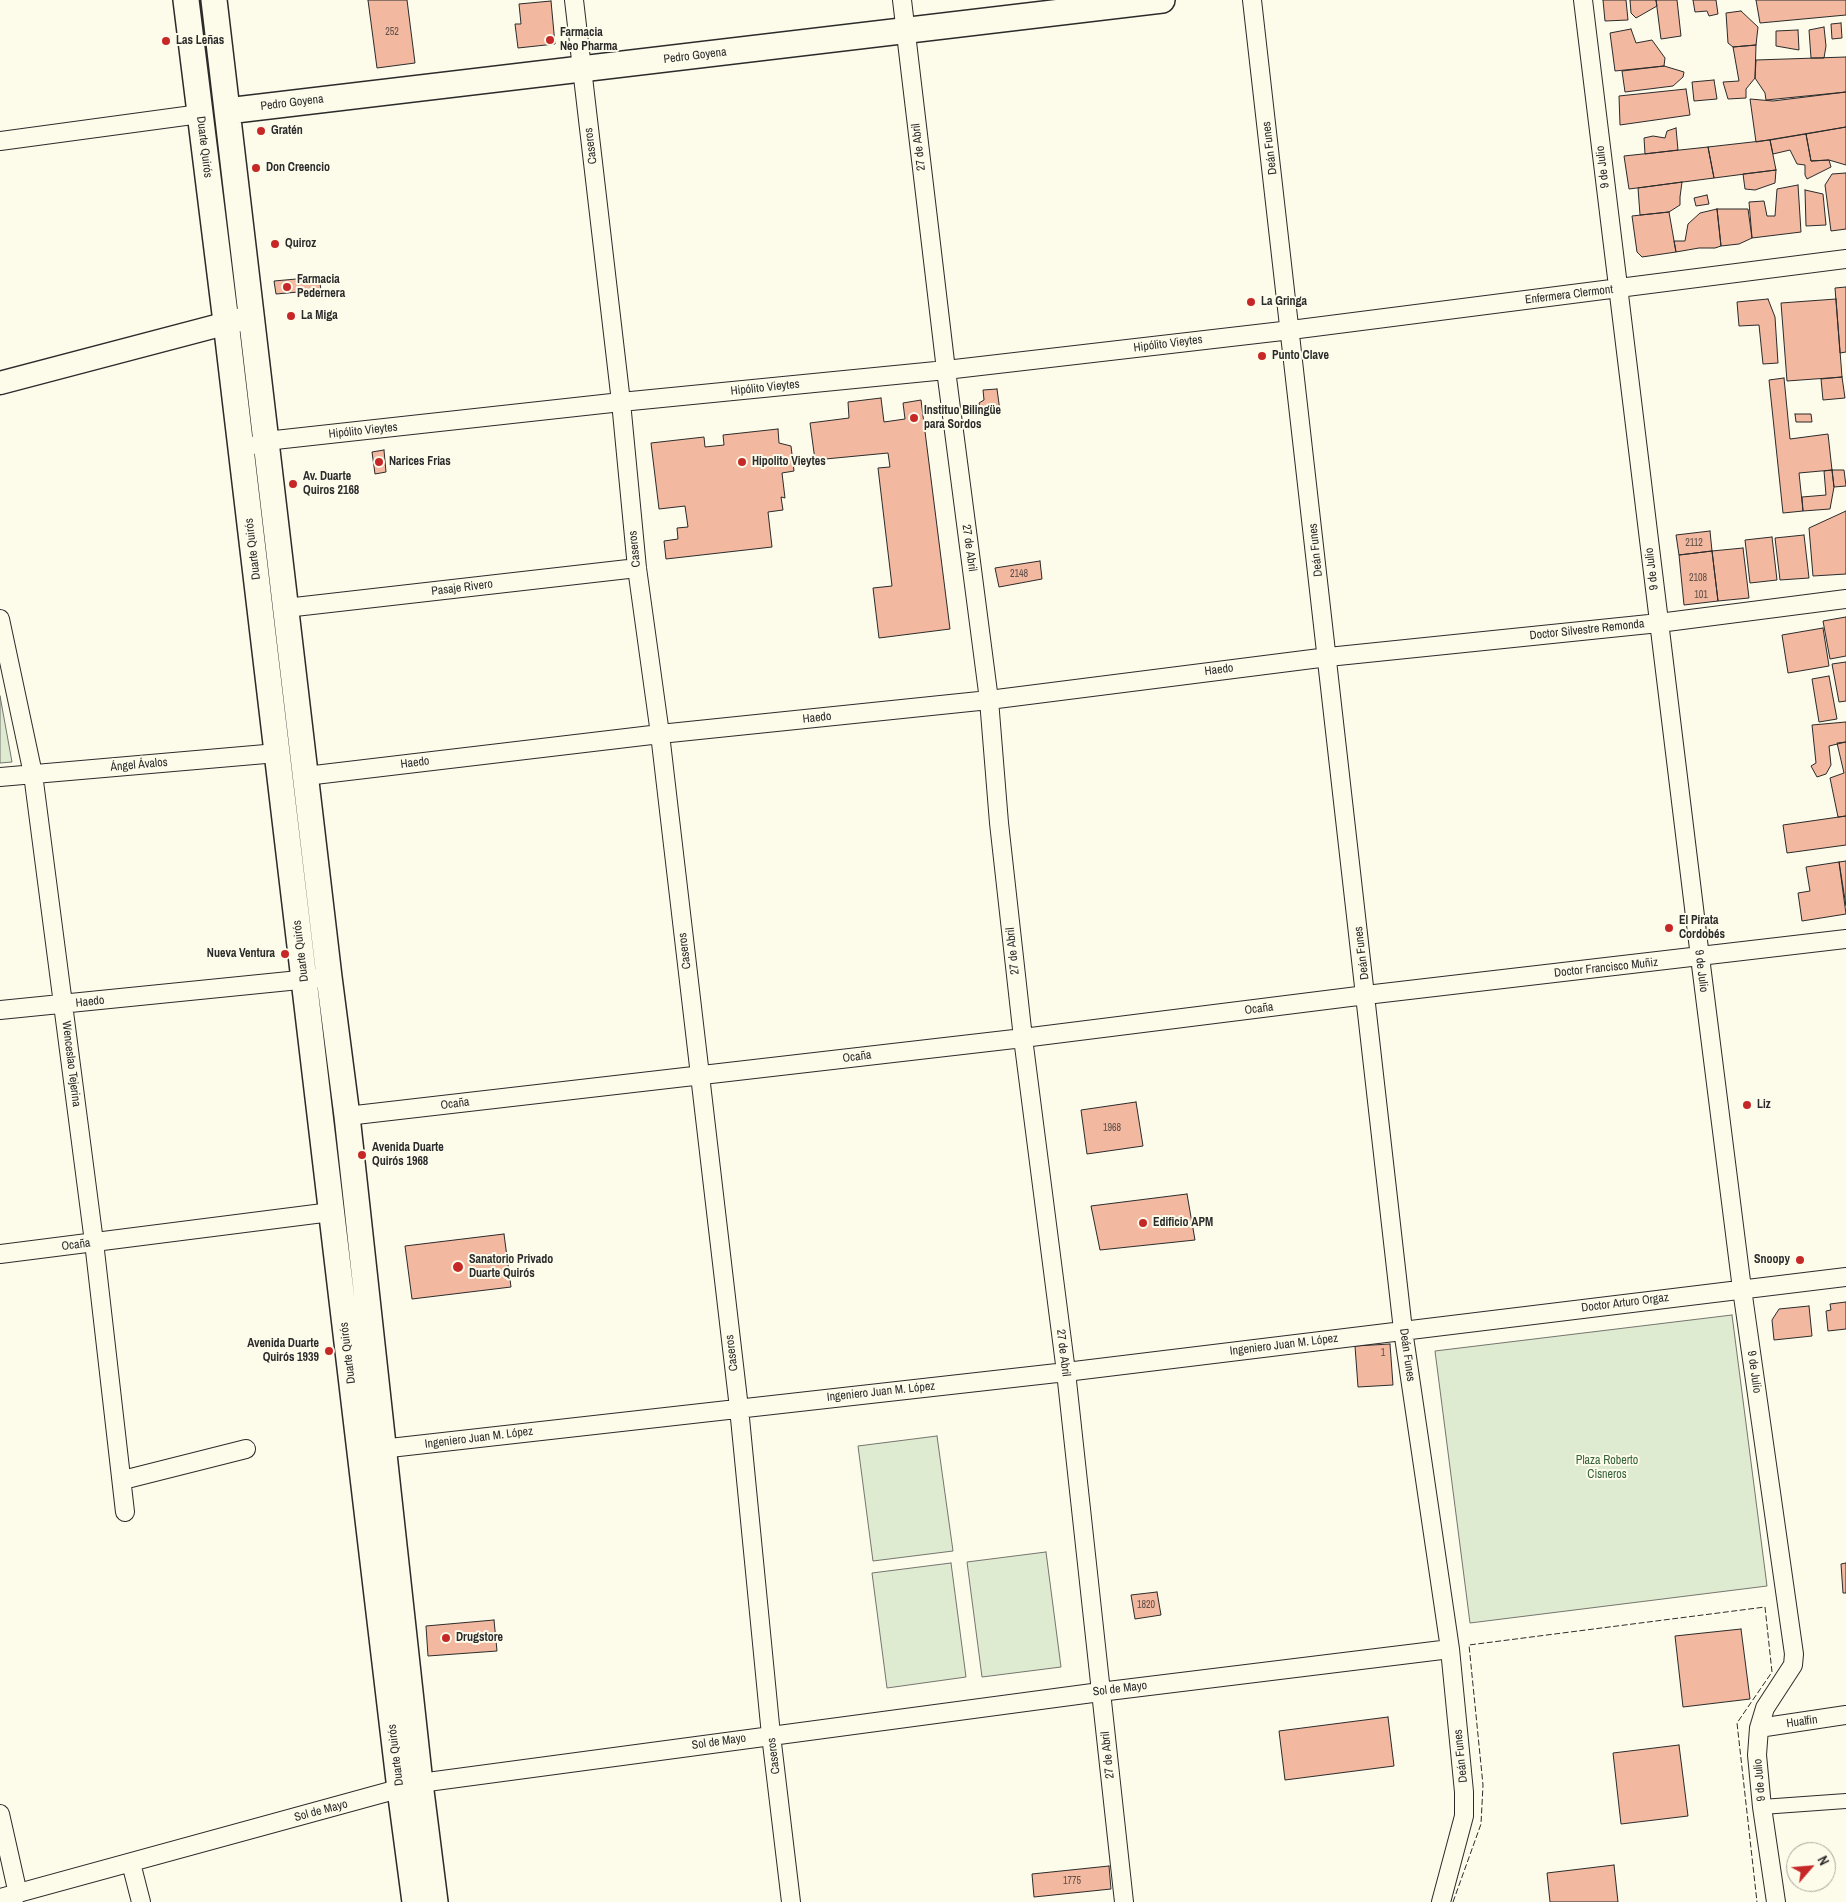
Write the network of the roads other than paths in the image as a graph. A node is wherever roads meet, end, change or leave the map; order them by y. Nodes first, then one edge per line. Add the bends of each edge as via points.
1 (186, 0) edge
2 (214, 0) edge
3 (574, 0) edge
4 (902, 0) edge
5 (1162, 0) edge
6 (1252, 0) edge
7 (1583, 0) edge
8 (905, 30) junction
9 (582, 69) junction
10 (227, 111) junction
11 (200, 114) junction
12 (0, 141) edge
13 (1846, 259) edge
14 (1618, 289) junction
15 (252, 317) junction
16 (226, 322) junction
17 (1291, 330) junction
18 (946, 370) junction
19 (0, 383) edge
20 (621, 402) junction
21 (266, 441) junction
22 (241, 451) junction
23 (637, 568) junction
24 (1846, 599) edge
25 (286, 608) junction
26 (0, 619) edge
27 (1659, 622) junction
28 (1328, 657) junction
29 (989, 700) junction
30 (660, 734) junction
31 (277, 753) junction
32 (33, 774) junction
33 (306, 776) junction
34 (0, 777) edge
35 (1846, 939) edge
36 (1700, 958) junction
37 (329, 977) junction
38 (304, 980) junction
39 (1366, 995) junction
40 (64, 1004) junction
41 (0, 1010) edge
42 (1022, 1038) junction
43 (700, 1075) junction
44 (347, 1116) junction
45 (331, 1212) junction
46 (94, 1242) junction
47 (0, 1254) edge
48 (1846, 1277) edge
49 (1742, 1289) junction
50 (1403, 1330) junction
51 (1066, 1372) junction
52 (739, 1408) junction
53 (246, 1449) dead end
54 (371, 1450) junction
55 (123, 1480) junction
56 (125, 1512) dead end
57 (1450, 1649) junction
58 (1100, 1692) junction
59 (1846, 1715) edge
60 (1759, 1728) junction
61 (771, 1735) junction
62 (410, 1786) junction
63 (1846, 1801) edge
64 (1762, 1807) junction
65 (0, 1814) edge
66 (131, 1863) junction
67 (18, 1894) junction
68 (0, 1898) edge
69 (141, 1902) edge
70 (415, 1902) edge
71 (436, 1902) edge
72 (791, 1902) edge
73 (1124, 1902) edge
74 (1441, 1902) edge
75 (1776, 1902) edge

1 - 11 main road, Duarte Quirós
2 - 10 main road, Duarte Quirós
3 - 9 street, Caseros
4 - 8 street, 27 de Abril
5 - 8 main road, Pedro Goyena
6 - 17 street, Deán Funes
7 - 14 street, 9 de Julio
8 - 9 main road, Pedro Goyena
8 - 18 street, 27 de Abril
9 - 10 main road, Pedro Goyena
9 - 20 street, Caseros
10 - 15 main road, Duarte Quirós
11 - 12 street
11 - 16 main road, Duarte Quirós
13 - 14 street, Enfermera Clermont
14 - 17 street, Enfermera Clermont
14 - 27 street, 9 de Julio
15 - 16 street
15 - 21 main road, Duarte Quirós
16 - 19 street
16 - 22 main road, Duarte Quirós
17 - 18 street, Hipólito Vieytes
17 - 28 street, Deán Funes
18 - 20 street, Hipólito Vieytes
18 - 29 street, 27 de Abril
20 - 21 street, Hipólito Vieytes
20 - 23 street, Caseros
21 - 22 street, Hipólito Vieytes
21 - 25 main road, Duarte Quirós
22 - 31 main road, Duarte Quirós
23 - 25 street, Pasaje Rivero
23 - 30 street, Caseros
24 - 27 street, Doctor Silvestre Remonda
25 - 33 main road, Duarte Quirós
26 - 32 street, Wenceslao Tejerina
27 - 28 street, Doctor Silvestre Remonda
27 - 36 street, 9 de Julio
28 - 29 street, Haedo
28 - 39 street, Deán Funes
29 - 30 street, Haedo
29 - 42 street, 27 de Abril
30 - 33 street, Haedo
30 - 43 street, Caseros
31 - 32 street, Ángel Ávalos
31 - 38 main road, Duarte Quirós
32 - 34 street, Ángel Ávalos
32 - 40 street, Wenceslao Tejerina
33 - 37 main road, Duarte Quirós
35 - 36 street, Doctor Francisco Muñiz
36 - 39 street, Doctor Francisco Muñiz
36 - 49 street, 9 de Julio
37 - 38 street, Haedo
37 - 44 main road, Duarte Quirós
38 - 40 street, Haedo
38 - 45 main road, Duarte Quirós
39 - 42 street, Ocaña
39 - 50 street, Deán Funes
40 - 41 street, Haedo
40 - 46 street, Wenceslao Tejerina
42 - 43 street, Ocaña
42 - 51 street, 27 de Abril
43 - 44 street, Ocaña
43 - 52 street, Caseros
44 - 54 main road, Duarte Quirós
45 - 46 street, Ocaña
45 - 54 main road, Duarte Quirós
46 - 47 street, Ocaña
46 - 55 street, Wenceslao Tejerina
48 - 49 street, Doctor Arturo Orgaz
49 - 50 street, Doctor Arturo Orgaz
49 - 60 street, 9 de Julio via 1794,1654 1793,1665 1765,1708
50 - 51 street, Ingeniero Juan M. López
50 - 57 street, Deán Funes
51 - 52 street, Ingeniero Juan M. López
51 - 58 street, 27 de Abril
52 - 54 street, Ingeniero Juan M. López
52 - 61 street, Caseros
53 - 55 street
54 - 62 main road, Duarte Quirós
55 - 56 street, Wenceslao Tejerina
57 - 58 street, Sol de Mayo
57 - 74 street, Deán Funes via 1464,1816
58 - 61 street, Sol de Mayo
58 - 73 street, 27 de Abril
59 - 60 street, Hualfin
60 - 64 street, 9 de Julio via 1757,1755
61 - 62 street, Sol de Mayo
61 - 72 street, Caseros
62 - 66 street, Sol de Mayo
62 - 70 main road, Duarte Quirós
62 - 71 main road, Duarte Quirós
63 - 64 street
64 - 75 street, 9 de Julio
65 - 67 street
66 - 67 street, Sol de Mayo
66 - 69 street
67 - 68 street, Sol de Mayo

